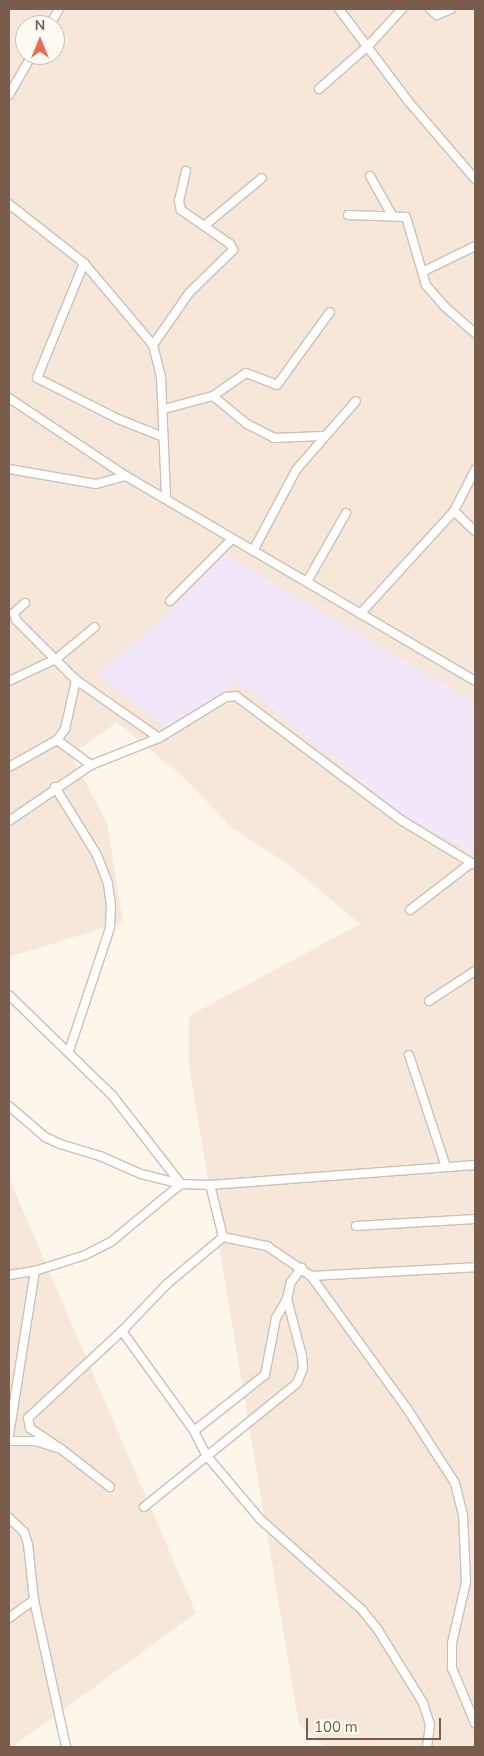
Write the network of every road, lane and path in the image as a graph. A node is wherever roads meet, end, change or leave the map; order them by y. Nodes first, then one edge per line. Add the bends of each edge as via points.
1 (339, 9) edge
2 (402, 9) edge
3 (430, 9) edge
4 (451, 9) edge
5 (368, 46) junction
6 (26, 65) edge
7 (319, 89) dead end
8 (9, 95) edge
9 (186, 171) dead end
10 (370, 176) dead end
11 (262, 178) dead end
12 (475, 179) edge
13 (9, 204) edge
14 (348, 215) dead end
15 (392, 215) junction
16 (204, 226) junction
17 (475, 246) edge
18 (84, 264) junction
19 (422, 272) junction
20 (330, 312) dead end
21 (475, 333) edge
22 (153, 345) junction
23 (213, 396) junction
24 (9, 398) edge
25 (356, 401) dead end
26 (164, 409) junction
27 (322, 436) junction
28 (163, 437) junction
29 (9, 469) edge
30 (475, 470) edge
31 (126, 476) junction
32 (166, 498) junction
33 (454, 512) junction
34 (346, 513) dead end
35 (475, 531) edge
36 (232, 539) junction
37 (253, 551) junction
38 (308, 580) junction
39 (170, 601) dead end
40 (25, 602) dead end
41 (360, 614) junction
42 (94, 626) dead end
43 (56, 659) junction
44 (474, 679) edge
45 (76, 680) junction
46 (9, 681) edge
47 (159, 738) junction
48 (57, 740) junction
49 (91, 765) junction
50 (9, 767) edge
51 (55, 788) junction
52 (9, 821) edge
53 (473, 864) edge
54 (410, 910) dead end
55 (475, 971) edge
56 (9, 995) edge
57 (430, 1001) dead end
58 (69, 1051) junction
59 (409, 1055) dead end
60 (9, 1106) edge
61 (475, 1165) edge
62 (446, 1167) junction
63 (181, 1184) junction
64 (210, 1185) junction
65 (475, 1219) edge
66 (356, 1226) dead end
67 (224, 1237) junction
68 (475, 1267) edge
69 (302, 1268) junction
70 (35, 1271) junction
71 (9, 1275) edge
72 (311, 1276) junction
73 (287, 1299) junction
74 (122, 1332) junction
75 (194, 1431) junction
76 (9, 1435) edge
77 (9, 1441) edge
78 (61, 1449) junction
79 (207, 1456) junction
80 (110, 1487) dead end
81 (144, 1507) dead end
82 (9, 1518) edge
83 (34, 1600) junction
84 (9, 1618) edge
85 (475, 1723) edge
86 (66, 1747) edge
87 (427, 1747) edge

1 - 5 street
2 - 5 street
3 - 4 street via 437,15
5 - 7 street
5 - 12 street via 408,101
6 - 8 street
9 - 16 street via 179,206
10 - 15 street
11 - 16 street
13 - 18 street
14 - 15 street
15 - 19 street via 406,217
16 - 22 street via 230,244 232,253 189,293
17 - 19 street
18 - 22 street
18 - 28 street via 37,378 118,420
19 - 21 street via 433,296
20 - 23 street via 280,383 273,385 246,373
22 - 26 street
23 - 26 street
23 - 27 street via 247,424 274,438
24 - 31 street
25 - 27 street
26 - 28 street
27 - 37 street via 296,470
28 - 32 street
29 - 31 street via 96,484
30 - 33 street
31 - 32 street
32 - 36 street
33 - 35 street
33 - 41 street
34 - 38 street
36 - 37 street
36 - 39 street
37 - 38 street
38 - 41 street
40 - 43 street via 13,617
41 - 44 street
42 - 43 street
43 - 45 street
43 - 46 street
45 - 47 street
45 - 48 street via 70,719
47 - 49 street
47 - 53 street via 226,697 236,696 401,820
48 - 49 street
48 - 50 street
49 - 51 street
51 - 52 street
51 - 58 street via 97,855 108,884 111,906 110,928
53 - 54 street
55 - 57 street
56 - 58 street
58 - 63 street via 127,1113
59 - 62 street
60 - 63 street via 45,1137 60,1144 100,1156 141,1174
61 - 62 street
62 - 64 street
63 - 64 street
63 - 70 street via 112,1241 85,1256
64 - 67 street
65 - 66 street
67 - 69 street via 268,1246
67 - 74 street via 167,1284
68 - 72 street
69 - 72 street
69 - 73 street via 291,1282
70 - 71 street
70 - 76 street
72 - 85 street via 406,1407 455,1483 463,1514 466,1582 452,1643 452,1668
73 - 75 street via 276,1318 265,1376
73 - 79 street via 302,1356 302,1374 297,1383
74 - 75 street
74 - 78 street via 28,1418 30,1428
75 - 79 street
77 - 78 street via 35,1441
78 - 80 street
79 - 81 street
79 - 87 street via 260,1518 362,1610 378,1630 423,1703 430,1724
82 - 83 street via 24,1532 28,1544
83 - 84 street
83 - 86 street

